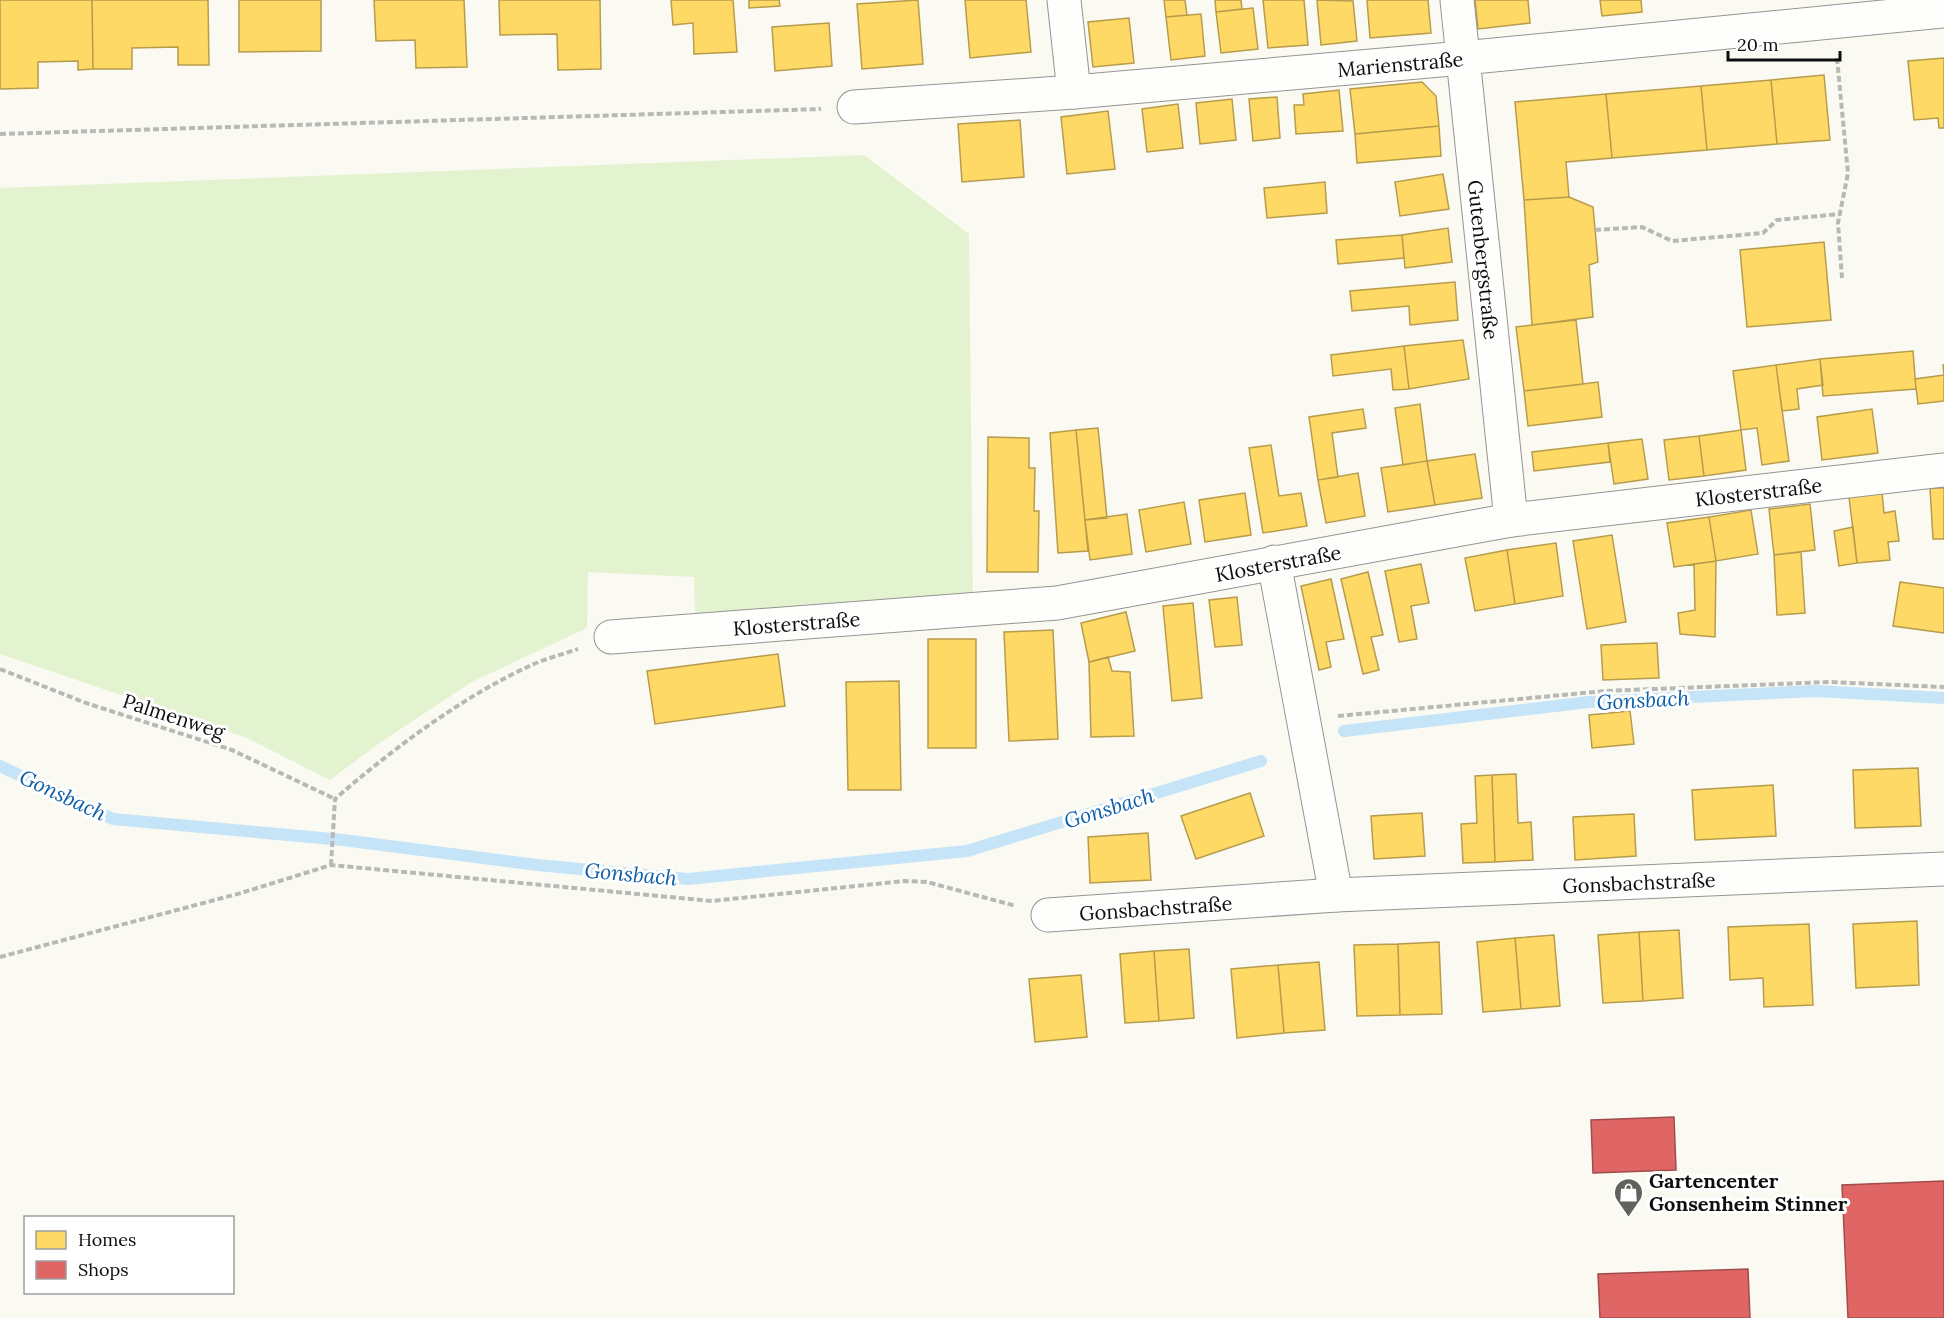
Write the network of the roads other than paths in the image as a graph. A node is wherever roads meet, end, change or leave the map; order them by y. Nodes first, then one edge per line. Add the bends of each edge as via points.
1 (1064, 0) edge
2 (1457, 0) edge
3 (1944, 10) edge
4 (1463, 58) junction
5 (1074, 93) junction
6 (854, 107) road end
7 (1944, 470) edge
8 (1511, 520) junction
9 (1274, 562) junction
10 (611, 637) road end
11 (1944, 869) edge
12 (1336, 895) junction
13 (1048, 915) road end

1 - 5 street
2 - 4 street, Gutenbergstraße
3 - 4 street, Marienstraße
4 - 5 street, Marienstraße
4 - 8 street, Gutenbergstraße
5 - 6 street, Marienstraße
7 - 8 street, Klosterstraße
8 - 9 street, Klosterstraße
9 - 10 street, Klosterstraße via 1057,603
9 - 12 street
11 - 12 street, Gonsbachstraße
12 - 13 street, Gonsbachstraße

